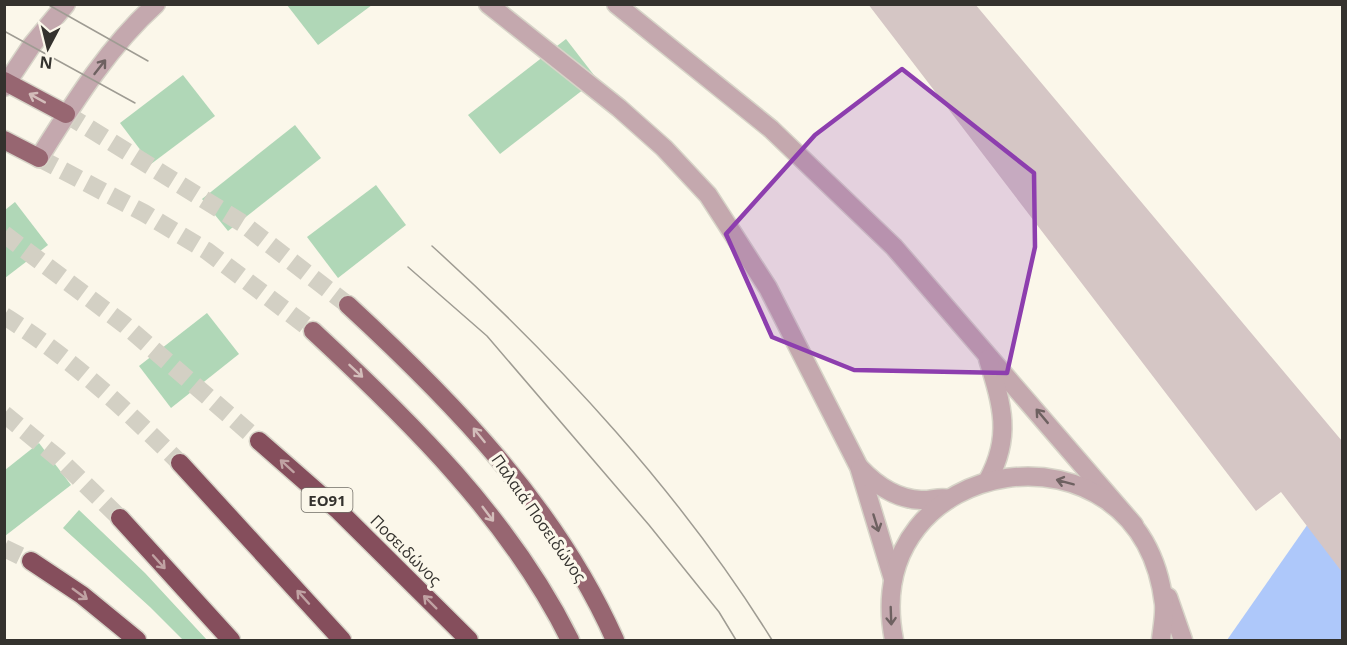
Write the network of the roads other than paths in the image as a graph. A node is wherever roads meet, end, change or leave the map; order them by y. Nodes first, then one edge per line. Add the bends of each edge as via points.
1 (66, 4) edge
2 (156, 4) edge
3 (488, 4) edge
4 (616, 4) edge
5 (5, 83) edge
6 (66, 114) junction
7 (4, 140) edge
8 (39, 158) joint
9 (348, 305) tunnel mouth
10 (313, 331) tunnel mouth
11 (987, 355) junction
12 (259, 441) tunnel mouth
13 (180, 463) tunnel mouth
14 (859, 467) junction
15 (988, 480) junction
16 (948, 499) junction
17 (120, 518) tunnel mouth
18 (1134, 525) junction
19 (31, 561) tunnel mouth
20 (1156, 565) junction
21 (893, 579) junction
22 (137, 640) edge
23 (231, 640) edge
24 (342, 640) edge
25 (469, 640) edge
26 (570, 640) edge
27 (615, 640) edge
28 (894, 640) edge
29 (1161, 640) edge
30 (1183, 640) edge

1 - 5 street
6 -> 2 street via 118,43
3 - 14 street via 619,108 708,195 768,288
4 - 11 street via 771,129 894,247
6 -> 5 main road
6 - 8 street
7 - 8 main road
27 -> 9 main road, Παλαιά Ποσειδώνος via 586,585 516,479 468,420
10 -> 26 main road via 381,395 487,511 526,566
11 - 15 street via 1004,416 998,457
18 -> 11 street
25 -> 12 highway, Ποσειδώνος / ΕΟ91 via 339,511
24 -> 13 highway
14 - 16 street via 874,483 897,496 921,501
14 -> 21 street
15 - 16 street
18 -> 15 street via 1104,498 1068,481 1028,475
16 - 21 street via 924,521 905,548
17 -> 23 highway
18 - 20 street
19 -> 22 highway via 82,595
20 - 29 street via 1164,606
20 - 30 street
21 -> 28 street via 890,618

